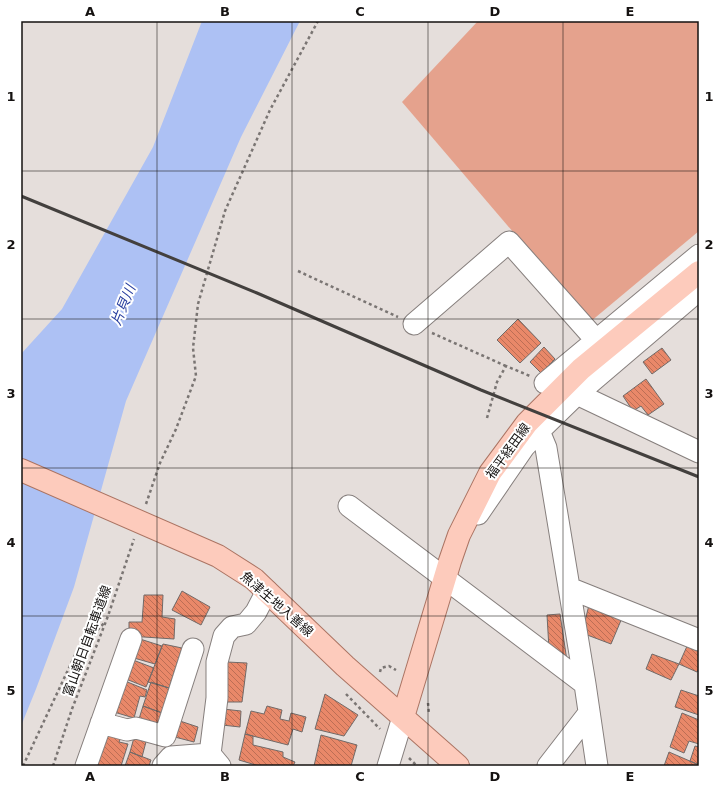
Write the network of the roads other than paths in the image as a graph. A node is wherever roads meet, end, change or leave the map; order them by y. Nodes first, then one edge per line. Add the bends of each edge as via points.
1 (699, 255) edge
2 (699, 272) edge
3 (699, 290) edge
4 (414, 324) dead end
5 (596, 340) junction
6 (545, 383) road end
7 (577, 394) junction
8 (538, 431) junction
9 (699, 452) edge
10 (21, 470) edge
11 (349, 506) dead end
12 (478, 514) dead end
13 (445, 578) junction
14 (569, 588) junction
15 (267, 591) junction
16 (131, 639) dead end
17 (699, 640) edge
18 (193, 649) dead end
19 (585, 684) junction
20 (589, 714) junction
21 (403, 717) junction
22 (101, 724) junction
23 (165, 736) junction
24 (215, 760) edge
25 (169, 763) edge
26 (86, 766) edge
27 (388, 766) edge
28 (458, 766) edge
29 (548, 766) edge
30 (597, 766) edge

1 - 5 street
2 - 13 main road, 福平経田線 via 581,369 527,423 490,473 459,535
3 - 7 street
4 - 5 street via 509,242
5 - 6 street
7 - 8 street
7 - 9 street
8 - 12 street
8 - 14 street via 546,448
10 - 15 main road, 魚津生地入善線 via 218,556
11 - 13 street
13 - 19 street
13 - 21 main road, 福平経田線
14 - 17 street
14 - 19 street
15 - 21 main road, 魚津生地入善線 via 345,666
15 - 24 street via 246,624 232,627 224,636 217,662
16 - 22 street
18 - 23 street
19 - 20 street
20 - 29 street
20 - 30 street
21 - 27 street
21 - 28 main road, 魚津生地入善線
22 - 23 street via 127,730 136,728
22 - 26 street
23 - 25 street
24 - 25 street

